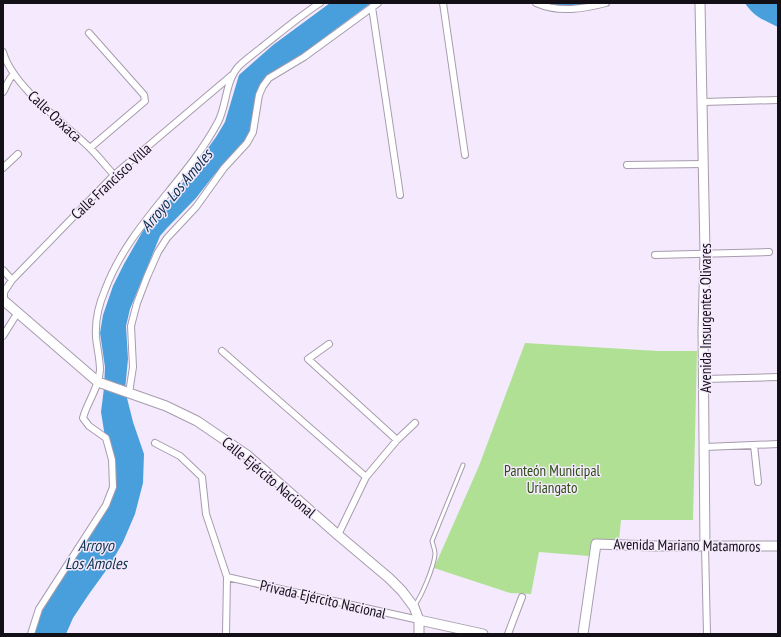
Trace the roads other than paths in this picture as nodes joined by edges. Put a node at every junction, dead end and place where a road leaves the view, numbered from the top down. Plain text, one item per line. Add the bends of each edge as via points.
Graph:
1 (320, 3) edge
2 (378, 3) edge
3 (443, 3) edge
4 (536, 3) edge
5 (606, 3) edge
6 (700, 3) edge
7 (372, 7) junction
8 (89, 33) dead end
9 (3, 52) edge
10 (234, 74) junction
11 (9, 76) edge
12 (3, 92) edge
13 (778, 100) edge
14 (703, 102) junction
15 (90, 148) junction
16 (18, 154) dead end
17 (465, 155) dead end
18 (704, 164) junction
19 (627, 165) dead end
20 (3, 168) edge
21 (114, 175) junction
22 (400, 195) dead end
23 (769, 252) dead end
24 (705, 253) junction
25 (655, 255) dead end
26 (3, 270) edge
27 (12, 280) junction
28 (4, 300) edge
29 (18, 312) junction
30 (3, 336) edge
31 (329, 344) dead end
32 (222, 351) dead end
33 (778, 377) edge
34 (704, 380) junction
35 (101, 384) junction
36 (127, 393) junction
37 (415, 423) dead end
38 (397, 440) junction
39 (155, 443) dead end
40 (778, 444) edge
41 (754, 445) junction
42 (705, 447) junction
43 (463, 465) dead end
44 (366, 476) junction
45 (758, 482) dead end
46 (338, 535) junction
47 (705, 546) junction
48 (778, 546) edge
49 (227, 577) junction
50 (522, 597) dead end
51 (414, 607) junction
52 (419, 620) junction
53 (31, 634) edge
54 (226, 634) edge
55 (419, 634) edge
56 (483, 634) edge
57 (508, 634) edge
58 (583, 634) edge
59 (707, 634) edge

1 - 10 street, Calle Francisco Villa via 259,50
2 - 7 street
3 - 17 street
4 - 5 street via 554,9 570,10
6 - 14 street, Avenida Insurgentes Olivares
7 - 22 street
7 - 36 street via 304,57 269,78 263,86 248,144 224,168 196,207 167,238 147,276 131,326 133,368
8 - 15 street via 144,95 145,101
9 - 11 street, Calle Oaxaca
10 - 21 street, Calle Francisco Villa
10 - 35 street via 219,120 204,146 134,235 120,255 107,284 97,320 96,337
11 - 12 street
11 - 15 street, Calle Oaxaca
13 - 14 street
14 - 18 street, Avenida Insurgentes Olivares
15 - 21 street, Calle Oaxaca
16 - 20 street
18 - 19 street
18 - 24 street, Avenida Insurgentes Olivares
21 - 27 street, Calle Francisco Villa
23 - 24 street
24 - 25 street
24 - 34 street, Avenida Insurgentes Olivares
26 - 27 street
27 - 28 street, Calle Francisco Villa via 4,292
28 - 29 street, Calle Ejército Nacional
29 - 30 street
29 - 35 street, Calle Ejército Nacional
31 - 38 street via 308,359
32 - 44 street
33 - 34 street
34 - 42 street, Avenida Insurgentes Olivares
35 - 36 street, Calle Ejército Nacional
35 - 53 street via 83,418 89,426 106,438 112,460 113,487 106,505 39,609
36 - 46 street, Calle Ejército Nacional via 166,406 198,421 247,455
37 - 38 street
38 - 44 street
39 - 49 street via 180,456 202,477 206,514
40 - 41 street
41 - 42 street
41 - 45 street
42 - 47 street, Avenida Insurgentes Olivares
43 - 51 lane via 432,541 435,553 432,566
44 - 46 street
46 - 51 street, Calle Ejército Nacional via 389,578
47 - 48 street, Avenida Mariano Matamoros
47 - 58 street, Avenida Mariano Matamoros via 596,544
47 - 59 street, Avenida Insurgentes Olivares
49 - 52 street, Privada Ejército Nacional
49 - 54 street
50 - 57 street
51 - 52 street, Calle Ejército Nacional
52 - 55 street
52 - 56 street

